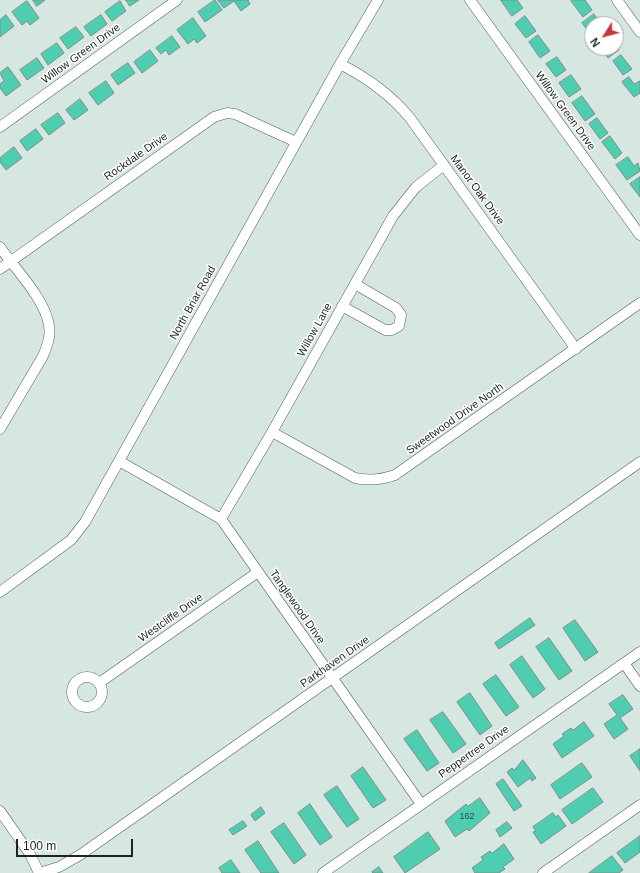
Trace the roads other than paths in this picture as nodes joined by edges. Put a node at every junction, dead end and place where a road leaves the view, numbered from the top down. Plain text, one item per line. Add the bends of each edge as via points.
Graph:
1 (177, 0) edge
2 (378, 0) edge
3 (470, 0) edge
4 (616, 0) edge
5 (640, 32) edge
6 (340, 64) junction
7 (0, 127) edge
8 (296, 142) junction
9 (444, 165) junction
10 (640, 236) edge
11 (0, 247) edge
12 (10, 262) junction
13 (0, 269) edge
14 (354, 284) junction
15 (640, 303) edge
16 (342, 306) junction
17 (576, 349) junction
18 (0, 430) edge
19 (272, 432) junction
20 (119, 461) junction
21 (640, 462) edge
22 (221, 519) junction
23 (258, 572) junction
24 (0, 592) edge
25 (640, 652) edge
26 (624, 663) junction
27 (333, 678) junction
28 (99, 683) dead end
29 (640, 686) edge
30 (421, 804) junction
31 (640, 805) edge
32 (1, 815) edge
33 (39, 873) edge
34 (323, 873) edge
35 (543, 873) edge

1 - 7 street, Willow Green Drive
2 - 6 street, North Briar Road
3 - 10 street, Willow Green Drive
4 - 5 street
6 - 8 street, North Briar Road
6 - 9 street, Manor Oak Drive via 363,76 388,94 410,118
8 - 12 street, Rockdale Drive via 235,114 227,113 214,117
8 - 20 street, North Briar Road
9 - 14 street, Willow Lane via 427,177 405,199
9 - 17 street, Manor Oak Drive
11 - 12 street
12 - 13 street, Rockdale Drive
12 - 18 street via 44,307 50,327 43,356
14 - 16 street, Willow Lane
14 - 16 street via 396,308 401,315 399,326 392,330 384,330
15 - 17 street, Sweetwood Drive North
16 - 19 street, Willow Lane
17 - 19 street, Sweetwood Drive North via 395,475 386,478 355,478
19 - 22 street, Willow Lane
20 - 22 street, Tanglewood Drive
20 - 24 street, North Briar Road via 85,522 71,540
21 - 27 street, Parkhaven Drive
22 - 23 street, Tanglewood Drive
23 - 27 street, Tanglewood Drive
23 - 28 street, Westcliffe Drive
25 - 26 street, Peppertree Drive
26 - 29 street
26 - 30 street, Peppertree Drive
27 - 30 street, Tanglewood Drive
27 - 33 street, Parkhaven Drive via 80,855 59,867
30 - 34 street, Peppertree Drive
31 - 35 street
32 - 33 street via 30,854

